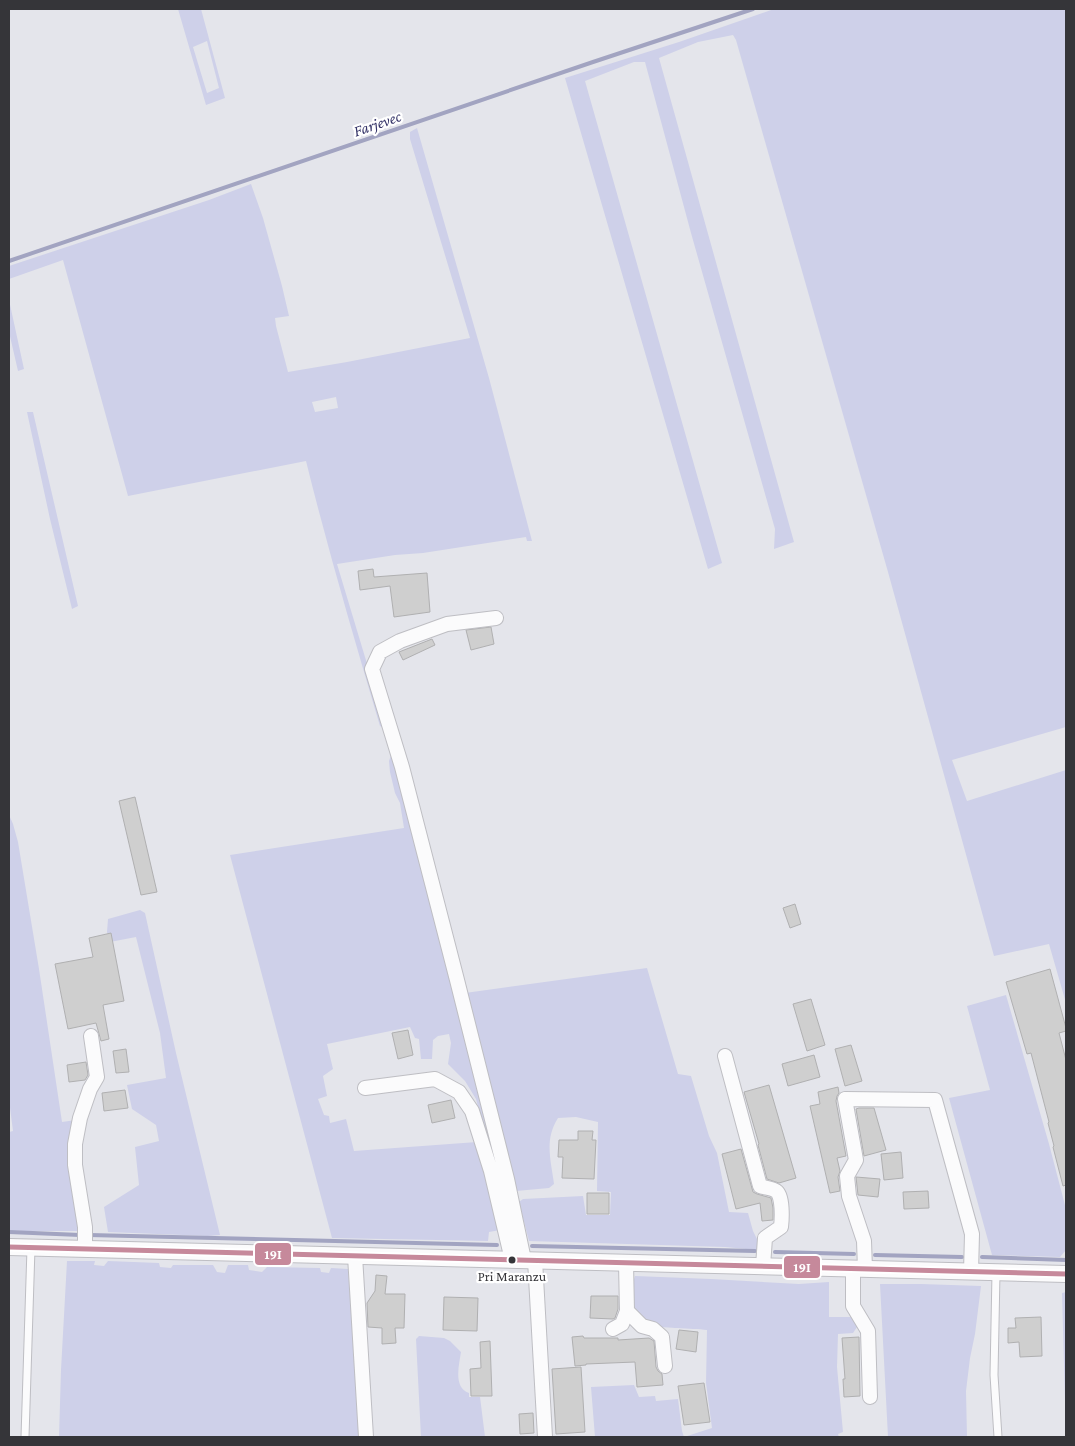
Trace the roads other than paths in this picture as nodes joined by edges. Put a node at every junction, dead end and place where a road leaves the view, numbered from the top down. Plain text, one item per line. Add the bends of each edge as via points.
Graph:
1 (496, 618) dead end
2 (91, 1036) dead end
3 (725, 1056) dead end
4 (365, 1088) dead end
5 (9, 1247) edge
6 (31, 1248) junction
7 (85, 1249) junction
8 (356, 1256) junction
9 (524, 1260) junction
10 (626, 1263) junction
11 (763, 1266) junction
12 (859, 1269) junction
13 (971, 1272) junction
14 (996, 1272) junction
15 (1066, 1274) edge
16 (627, 1310) junction
17 (613, 1328) dead end
18 (665, 1366) dead end
19 (870, 1397) dead end
20 (25, 1437) edge
21 (366, 1437) edge
22 (544, 1437) edge
23 (998, 1437) edge

1 - 9 street via 448,624 400,641 380,652 372,669 402,767 457,980 508,1179
2 - 7 street via 97,1077 80,1118 75,1144
3 - 11 street via 760,1186 776,1190 780,1195 781,1227 765,1238
4 - 9 street via 435,1079 459,1092 472,1110
5 - 6 street
6 - 7 street
6 - 20 lane
7 - 8 street
8 - 9 street
8 - 21 street
9 - 10 street
9 - 22 street
10 - 11 street
10 - 16 street
11 - 12 street
12 - 13 street
12 - 13 street via 864,1241 849,1196 847,1176 856,1160 845,1099 935,1100 972,1234
12 - 19 street via 853,1306 868,1331
13 - 14 street
14 - 15 street
14 - 23 lane via 994,1375
16 - 17 street via 622,1324
16 - 18 street via 642,1326 653,1329 662,1337

